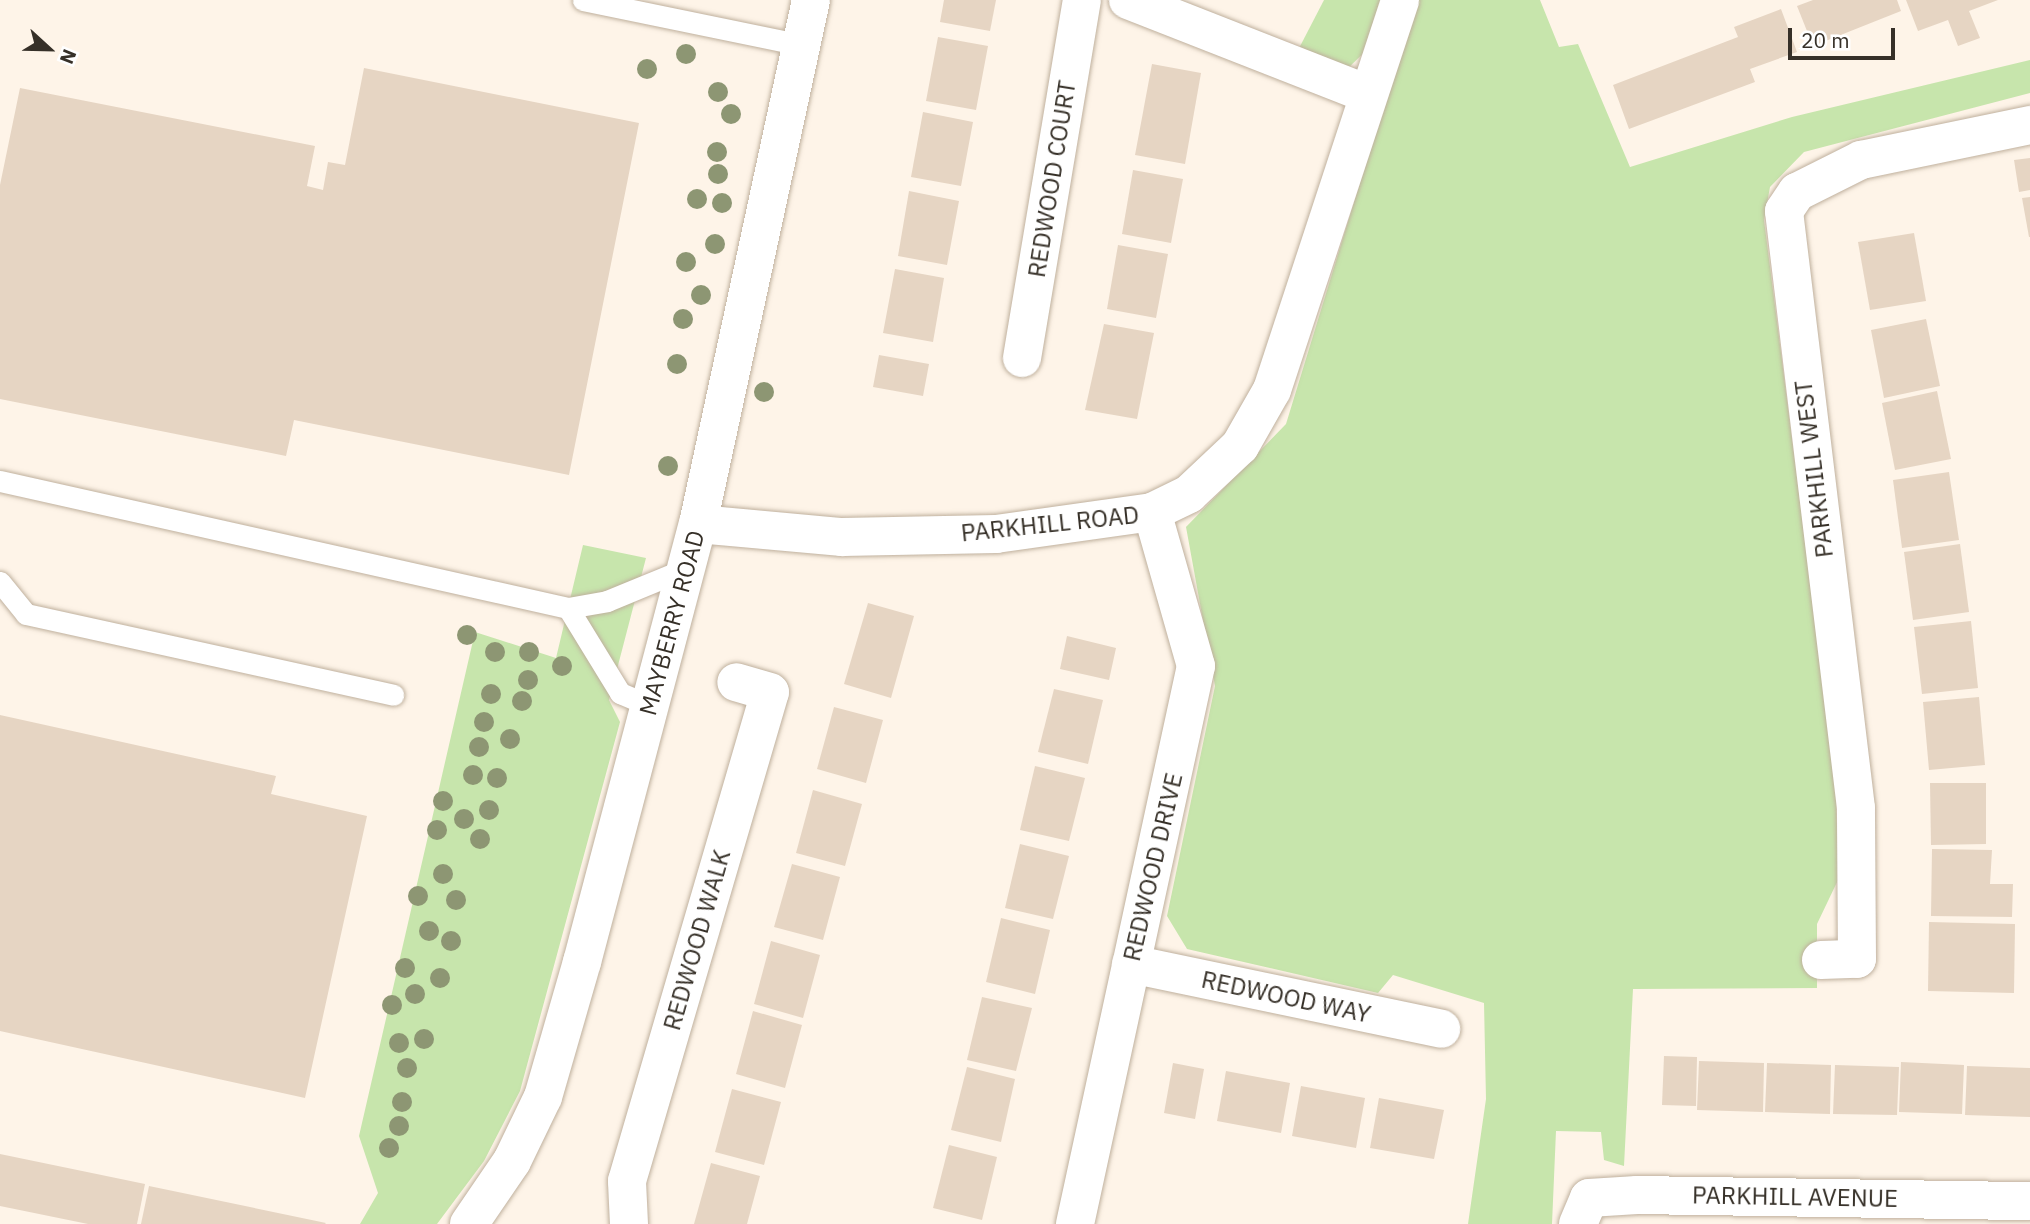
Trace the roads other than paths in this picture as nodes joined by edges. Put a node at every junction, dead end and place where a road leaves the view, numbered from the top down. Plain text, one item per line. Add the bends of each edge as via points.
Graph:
1 (583, 0) edge
2 (811, 0) edge
3 (1082, 0) edge
4 (1128, 0) edge
5 (1400, 0) edge
6 (803, 45) junction
7 (1368, 94) junction
8 (2030, 125) edge
9 (1022, 358) dead end
10 (0, 481) edge
11 (1152, 512) junction
12 (698, 524) junction
13 (687, 568) junction
14 (0, 582) edge
15 (568, 608) junction
16 (736, 682) dead end
17 (393, 695) dead end
18 (651, 706) junction
19 (1821, 961) dead end
20 (1131, 964) junction
21 (1441, 1029) dead end
22 (1582, 1200) edge
23 (2030, 1201) edge
24 (469, 1224) edge
25 (629, 1224) edge
26 (1075, 1224) edge

1 - 6 lane
2 - 6 street, MAYBERRY ROAD
3 - 9 street, REDWOOD COURT
4 - 7 street
5 - 7 street, PARKHILL ROAD
6 - 12 street, MAYBERRY ROAD
7 - 11 street, PARKHILL ROAD via 1272,390 1240,446 1189,494
8 - 19 street, PARKHILL WEST via 1861,160 1797,192 1784,211 1856,807 1857,959
10 - 15 lane
11 - 12 street, PARKHILL ROAD via 996,534 842,537
11 - 20 street, REDWOOD DRIVE via 1196,666
12 - 13 street, MAYBERRY ROAD
13 - 15 lane via 607,601
13 - 18 street, MAYBERRY ROAD
14 - 17 lane via 26,614
15 - 18 lane via 620,693
16 - 25 street, REDWOOD WALK via 770,691 627,1181
18 - 24 street, MAYBERRY ROAD via 543,1097 512,1161
20 - 21 street, REDWOOD WAY
20 - 26 street, REDWOOD DRIVE
22 - 23 street, PARKHILL AVENUE

